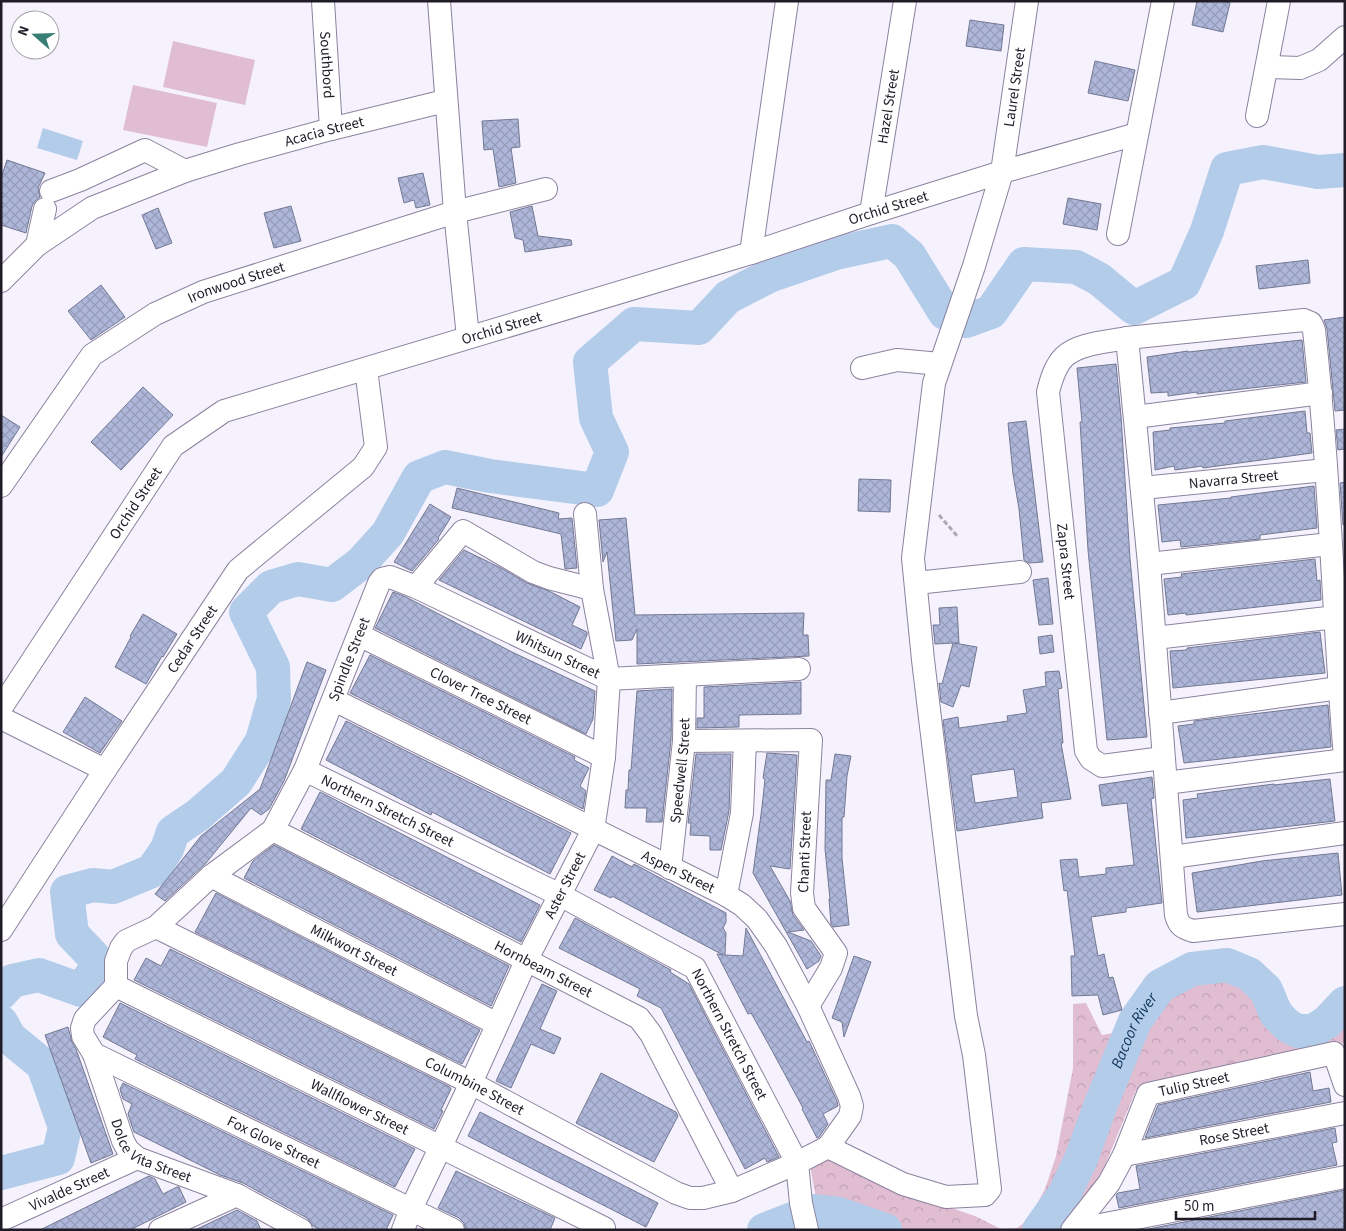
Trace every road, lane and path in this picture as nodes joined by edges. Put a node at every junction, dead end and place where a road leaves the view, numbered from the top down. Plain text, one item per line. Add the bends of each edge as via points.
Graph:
1 (323, 1) edge
2 (439, 1) edge
3 (788, 1) edge
4 (905, 1) edge
5 (1027, 1) edge
6 (1163, 1) edge
7 (1279, 1) edge
8 (1345, 37) edge
9 (1267, 67) junction
10 (445, 101) junction
11 (1257, 116) dead end
12 (332, 129) junction
13 (1137, 134) junction
14 (185, 172) junction
15 (1002, 172) junction
16 (546, 189) dead end
17 (455, 212) junction
18 (871, 213) junction
19 (1118, 234) dead end
20 (37, 245) junction
21 (751, 253) junction
22 (1, 281) edge
23 (468, 337) junction
24 (1127, 338) junction
25 (940, 364) junction
26 (862, 368) dead end
27 (366, 369) junction
28 (1321, 393) junction
29 (1135, 417) junction
30 (1326, 470) junction
31 (1, 486) edge
32 (1142, 488) junction
33 (585, 514) dead end
34 (1330, 544) junction
35 (1149, 564) junction
36 (1020, 572) dead end
37 (916, 583) junction
38 (416, 587) junction
39 (592, 589) junction
40 (1336, 617) junction
41 (359, 635) junction
42 (1154, 638) junction
43 (800, 669) dead end
44 (685, 675) junction
45 (609, 678) junction
46 (1339, 688) junction
47 (334, 700) junction
48 (1, 708) edge
49 (1160, 713) junction
50 (1, 718) edge
51 (684, 741) junction
52 (746, 741) junction
53 (604, 757) junction
54 (1163, 758) junction
55 (1345, 759) edge
56 (105, 770) junction
57 (305, 770) junction
58 (1166, 783) junction
59 (272, 830) junction
60 (593, 830) junction
61 (1345, 833) edge
62 (1172, 856) junction
63 (670, 868) junction
64 (211, 876) junction
65 (560, 895) junction
66 (726, 895) junction
67 (1345, 914) edge
68 (156, 927) junction
69 (1, 930) edge
70 (526, 961) junction
71 (116, 986) junction
72 (808, 1006) junction
73 (498, 1024) junction
74 (94, 1054) junction
75 (472, 1082) junction
76 (1345, 1085) edge
77 (1345, 1113) edge
78 (828, 1147) junction
79 (440, 1148) junction
80 (1124, 1155) junction
81 (137, 1158) junction
82 (797, 1163) junction
83 (1345, 1177) edge
84 (732, 1191) junction
85 (237, 1194) junction
86 (1, 1220) edge
87 (407, 1220) edge
88 (604, 1228) dead end
89 (807, 1228) edge
90 (160, 1230) edge
91 (301, 1230) edge
92 (453, 1230) edge
93 (1074, 1230) edge

1 - 12 street, Southbord
2 - 10 street
3 - 21 street
4 - 18 street, Hazel Street
5 - 15 street, Laurel Street
6 - 13 street
7 - 9 street
8 - 9 street via 1320,60 1300,68
9 - 11 street
10 - 12 street, Acacia Street
10 - 17 street
12 - 14 street, Acacia Street
13 - 15 street, Orchid Street
13 - 19 street
14 - 20 street, Acacia Street via 92,208
14 - 20 street via 145,150 80,180 48,200
15 - 18 street, Orchid Street
15 - 25 street, Laurel Street
16 - 17 street, Ironwood Street
17 - 23 street
17 - 31 street, Ironwood Street via 203,292 156,314 92,354
18 - 21 street, Orchid Street
20 - 22 street, Acacia Street
21 - 23 street, Orchid Street
23 - 27 street, Orchid Street
24 - 28 street via 1304,320 1311,323 1314,330
24 - 29 street
24 - 54 street, Zapra Street via 1078,348 1064,357 1048,392 1086,751 1090,759 1102,766
25 - 26 street via 897,360
25 - 37 street, Laurel Street via 934,383 913,558
27 - 48 street, Orchid Street via 224,411 173,446
27 - 56 street, Cedar Street via 376,447 363,467 238,570
28 - 29 street
28 - 30 street
29 - 32 street
30 - 32 street, Navarra Street
30 - 34 street
32 - 35 street
33 - 39 street, Aster Street
34 - 35 street
34 - 40 street
35 - 42 street
36 - 37 street
37 - 78 street, Laurel Street via 966,1016 974,1055 990,1189 985,1196 946,1197 903,1184
38 - 39 street via 463,531 533,572
38 - 41 street, Spindle Street via 390,577 382,579
38 - 45 street, Whitsun Street
39 - 45 street, Aster Street
40 - 42 street
40 - 46 street
41 - 47 street, Spindle Street
41 - 53 street, Clover Tree Street
42 - 49 street
43 - 44 street, Whitsun Street
44 - 45 street, Whitsun Street
44 - 51 street, Speedwell Street
45 - 53 street, Aster Street
46 - 49 street
46 - 55 street
47 - 57 street, Spindle Street
47 - 60 street, Aspen Street
49 - 54 street
50 - 56 street
51 - 52 street
51 - 63 street, Speedwell Street
52 - 66 street via 742,812
52 - 72 street, Chanti Street via 811,740 802,893 804,908 836,953 831,968
53 - 60 street, Aster Street
54 - 58 street
55 - 58 street
56 - 69 street, Cedar Street
57 - 59 street, Spindle Street
57 - 65 street, Northern Stretch Street
58 - 62 street
59 - 64 street, Spindle Street
59 - 70 street, Hornbeam Street
60 - 63 street, Aspen Street
60 - 65 street, Aster Street
61 - 62 street
62 - 67 street via 1176,915 1178,924 1184,928 1193,931
63 - 66 street, Aspen Street
64 - 68 street, Spindle Street
64 - 73 street, Milkwort Street
65 - 70 street, Aster Street
65 - 82 street, Northern Stretch Street via 695,968
66 - 72 street, Aspen Street via 757,919 776,946
68 - 71 street, Spindle Street via 126,941 121,948 116,961
68 - 75 street, Columbine Street
70 - 73 street, Aster Street
70 - 84 street, Hornbeam Street via 639,1018 651,1034
71 - 74 street, Dolce Vita Street via 85,1020 82,1028
71 - 79 street, Wallflower Street
72 - 78 street, Aspen Street via 852,1106 850,1116
73 - 75 street, Aster Street
74 - 81 street, Dolce Vita Street via 123,1141
74 - 87 street, Fox Glove Street
75 - 79 street, Aster Street
75 - 84 street, Columbine Street via 676,1193 703,1198
76 - 80 street, Tulip Street via 1334,1053 1148,1094
77 - 80 street, Rose Street
78 - 82 street, Aspen Street
79 - 87 street, Aster Street
79 - 88 street, Wallflower Street
80 - 93 street, Tulip Street via 1109,1183
81 - 85 street, Dolce Vita Street
81 - 86 street, Vivalde Street
82 - 84 street, Columbine Street
82 - 89 street, Northern Stretch Street
83 - 93 street
85 - 90 street
85 - 91 street, Dolce Vita Street
87 - 92 street, Fox Glove Street

